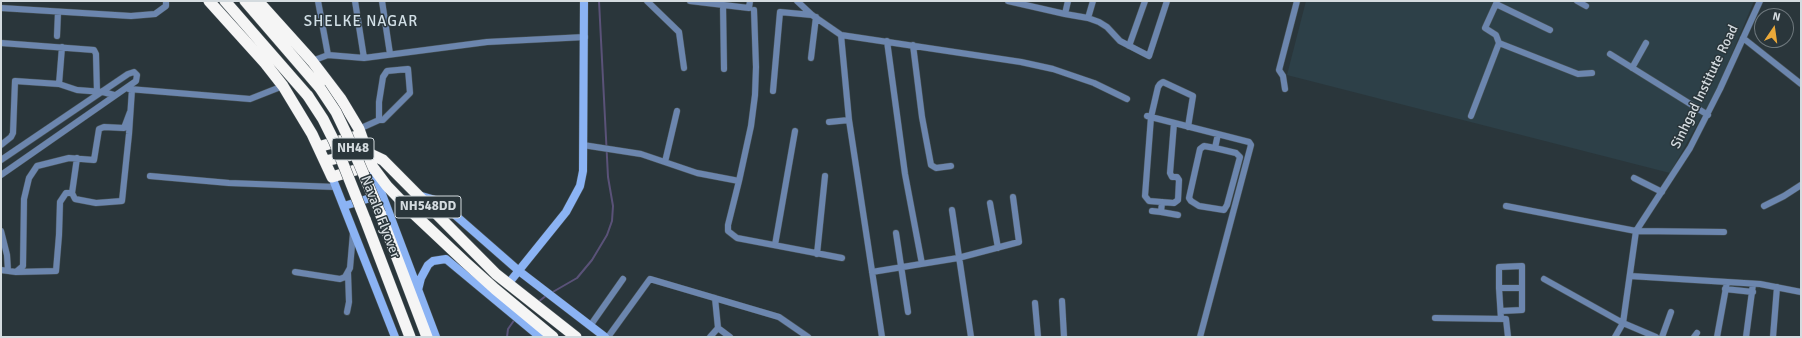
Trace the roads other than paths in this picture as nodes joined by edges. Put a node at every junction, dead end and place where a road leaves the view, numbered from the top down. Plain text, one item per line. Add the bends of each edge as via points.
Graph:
1 (166, 1) edge
2 (209, 1) edge
3 (225, 1) edge
4 (245, 1) edge
5 (258, 1) edge
6 (318, 1) edge
7 (355, 1) edge
8 (382, 1) edge
9 (584, 1) edge
10 (647, 1) edge
11 (690, 1) edge
12 (750, 1) edge
13 (797, 1) edge
14 (1008, 1) edge
15 (1068, 1) edge
16 (1093, 1) edge
17 (1145, 1) edge
18 (1167, 1) edge
19 (1297, 1) edge
20 (1577, 1) edge
21 (1760, 1) edge
22 (1496, 2) edge
23 (1033, 4) edge
24 (268, 5) edge
25 (723, 5) junction
26 (1586, 6) dead end
27 (1, 8) edge
28 (754, 10) dead end
29 (58, 12) junction
30 (1065, 14) junction
31 (814, 16) junction
32 (1088, 18) junction
33 (1550, 30) dead end
34 (841, 35) junction
35 (56, 36) dead end
36 (585, 37) junction
37 (1743, 38) junction
38 (886, 41) junction
39 (1, 43) edge
40 (1499, 43) junction
41 (1646, 43) dead end
42 (913, 45) junction
43 (1129, 46) junction
44 (62, 47) junction
45 (390, 54) junction
46 (1610, 54) dead end
47 (328, 55) junction
48 (364, 58) junction
49 (811, 58) dead end
50 (312, 61) junction
51 (684, 68) dead end
52 (1632, 68) junction
53 (724, 69) dead end
54 (1592, 73) dead end
55 (59, 84) junction
56 (1801, 84) edge
57 (283, 86) junction
58 (129, 89) junction
59 (1285, 89) dead end
60 (773, 91) dead end
61 (100, 92) junction
62 (114, 95) junction
63 (1127, 99) dead end
64 (677, 111) dead end
65 (130, 112) junction
66 (1708, 114) junction
67 (1149, 116) junction
68 (1471, 116) dead end
69 (379, 120) junction
70 (849, 120) junction
71 (829, 122) dead end
72 (1174, 123) junction
73 (1188, 127) junction
74 (795, 131) dead end
75 (360, 132) junction
76 (1218, 134) junction
77 (1, 145) edge
78 (583, 145) junction
79 (318, 147) junction
80 (1215, 148) junction
81 (366, 152) junction
82 (77, 158) junction
83 (2, 159) edge
84 (325, 161) junction
85 (664, 162) junction
86 (372, 166) junction
87 (951, 166) dead end
88 (1, 175) edge
89 (150, 176) dead end
90 (825, 176) dead end
91 (1634, 178) dead end
92 (739, 181) junction
93 (334, 182) junction
94 (1801, 185) edge
95 (1662, 192) junction
96 (72, 193) junction
97 (382, 194) junction
98 (416, 194) junction
99 (1013, 197) dead end
100 (1162, 202) junction
101 (990, 203) dead end
102 (344, 206) junction
103 (1506, 206) dead end
104 (1764, 206) dead end
105 (952, 210) dead end
106 (1152, 210) dead end
107 (1161, 212) junction
108 (1178, 215) dead end
109 (1, 231) edge
110 (1636, 231) junction
111 (353, 232) junction
112 (1724, 232) dead end
113 (896, 233) dead end
114 (775, 245) junction
115 (998, 248) junction
116 (817, 254) junction
117 (842, 258) dead end
118 (958, 258) junction
119 (922, 264) junction
120 (902, 267) junction
121 (4, 270) edge
122 (519, 271) junction
123 (16, 272) junction
124 (295, 272) dead end
125 (872, 272) junction
126 (348, 274) junction
127 (1630, 276) junction
128 (623, 279) dead end
129 (1544, 279) dead end
130 (1741, 283) junction
131 (508, 284) junction
132 (1754, 284) junction
133 (1726, 285) junction
134 (1777, 287) junction
135 (1500, 288) junction
136 (1522, 288) junction
137 (1740, 290) junction
138 (418, 291) junction
139 (492, 292) junction
140 (1753, 292) junction
141 (1801, 292) edge
142 (715, 298) junction
143 (1062, 301) dead end
144 (1035, 303) dead end
145 (1501, 311) junction
146 (347, 312) dead end
147 (908, 312) dead end
148 (1671, 312) dead end
149 (1435, 318) dead end
150 (1501, 319) junction
151 (1623, 323) junction
152 (590, 326) junction
153 (535, 327) junction
154 (718, 328) junction
155 (395, 337) edge
156 (410, 337) edge
157 (427, 337) edge
158 (436, 337) edge
159 (540, 337) edge
160 (553, 337) edge
161 (576, 337) edge
162 (607, 337) edge
163 (710, 337) edge
164 (730, 337) edge
165 (808, 337) edge
166 (882, 337) edge
167 (972, 337) edge
168 (1038, 337) edge
169 (1064, 337) edge
170 (1200, 337) edge
171 (1508, 337) edge
172 (1615, 337) edge
173 (1656, 337) edge
174 (1662, 337) edge
175 (1717, 337) edge
176 (1746, 337) edge
177 (1773, 337) edge

1 - 29 street via 166,6 155,14 131,16
2 - 57 highway
3 - 156 highway, Navale Flyover / NH48, bridge via 308,96 323,119 334,141
4 - 157 highway, Navale Flyover / NH48, bridge via 320,88 336,112 380,213
5 - 24 highway, NH548DD
6 - 47 street
7 - 48 street
8 - 45 street
9 - 36 street
10 - 51 street via 679,32
11 - 25 street
12 - 25 street via 749,8
13 - 31 street
14 - 23 street
15 - 30 street
16 - 32 street
17 - 43 street
18 - 43 street via 1149,56
19 - 59 street via 1279,70 1283,76
20 - 26 street
21 - 37 street, Sinhgad Institute Road
22 - 33 street
22 - 40 street via 1486,28 1496,35
23 - 30 street
24 - 50 highway, NH548DD
25 - 53 street
27 - 29 street
28 - 92 street via 756,95
29 - 35 street
30 - 32 street
31 - 34 street
31 - 49 street
31 - 60 street via 780,12
32 - 43 street via 1103,24
34 - 38 street
34 - 70 street
36 - 45 street via 487,42
36 - 78 street
37 - 56 street
37 - 66 street, Sinhgad Institute Road
38 - 42 street
38 - 119 street via 905,174
39 - 44 street
40 - 54 street via 1578,74
40 - 68 street
41 - 52 street
42 - 63 street via 1053,69 1094,83
42 - 87 street via 931,165 936,168
44 - 55 street
44 - 61 street via 94,50
45 - 48 street
46 - 52 street
47 - 48 street
47 - 50 street
50 - 75 highway, NH548DD via 341,99
52 - 66 street
55 - 61 street via 77,90
55 - 77 street via 15,81 13,133
57 - 58 street via 250,99
57 - 79 highway
58 - 61 street via 138,77 136,73 128,74
58 - 62 street
58 - 65 street
61 - 62 street
61 - 83 street
62 - 88 street
64 - 85 street
65 - 82 street via 124,128 99,129 94,160
65 - 96 street via 122,201 96,203 75,199
66 - 95 street, Sinhgad Institute Road via 1685,157
67 - 72 street
67 - 73 street via 1158,87 1163,82 1193,96
67 - 100 street via 1145,196 1149,201
69 - 69 street via 379,102 386,71 408,69 410,93 383,120
69 - 75 street
70 - 71 street
70 - 125 street
72 - 73 street
72 - 100 street via 1170,173 1179,180 1178,200 1174,203
73 - 76 street
74 - 114 street
75 - 79 highway
75 - 81 highway, NH548DD
76 - 80 street
76 - 170 street via 1249,142 1251,146
78 - 85 street via 641,154
78 - 122 street via 583,171 574,200
79 - 84 highway
80 - 80 street via 1204,146 1200,149 1190,198 1199,206 1224,210 1240,157 1236,153
81 - 84 highway
81 - 86 highway, NH548DD
81 - 98 highway, NH548DD via 383,160
82 - 96 street
82 - 123 street via 37,166 29,178 24,199 23,266
84 - 93 highway
85 - 92 street via 697,173
86 - 93 highway
86 - 97 street
86 - 139 highway, NH548DD via 387,186
89 - 93 street via 229,182
90 - 116 street
91 - 95 street
92 - 114 street via 728,231 737,238
93 - 102 street
94 - 104 street
95 - 110 street, Sinhgad Institute Road
96 - 123 street via 66,192 60,202 56,271
97 - 102 street
97 - 138 street
98 - 122 street via 439,201
98 - 131 highway, NH548DD
99 - 115 street via 1019,242
100 - 107 street
101 - 115 street
102 - 111 street
103 - 110 street
105 - 118 street
106 - 107 street
107 - 108 street
109 - 121 street via 7,255
110 - 112 street
110 - 127 street, Sinhgad Institute Road
111 - 126 street
111 - 155 street
113 - 120 street
114 - 116 street
115 - 118 street
116 - 117 street
118 - 119 street
118 - 167 street
119 - 120 street
120 - 125 street
120 - 147 street
121 - 123 street
122 - 131 street
122 - 152 street
124 - 126 street via 340,279
125 - 166 street
126 - 146 street
127 - 133 street
127 - 151 street, Sinhgad Institute Road
128 - 152 street
129 - 151 street
130 - 132 street
130 - 133 street
130 - 137 street
131 - 161 highway, NH548DD
132 - 134 street
132 - 140 street
133 - 137 street
133 - 175 street
134 - 141 street
134 - 177 street
135 - 136 street
135 - 136 street via 1499,267 1522,266
135 - 145 street
136 - 145 street via 1522,310
137 - 140 street
138 - 139 street via 420,278 428,265 446,259
138 - 158 street
139 - 153 highway, NH548DD
140 - 176 street
142 - 154 street
142 - 162 street via 650,279
142 - 165 street via 779,317
143 - 169 street
144 - 168 street
145 - 150 street
148 - 174 street
149 - 150 street
150 - 171 street via 1506,319
151 - 172 street, Sinhgad Institute Road
151 - 173 street
152 - 162 street
153 - 159 street
153 - 160 highway, NH548DD
154 - 163 street
154 - 164 street

